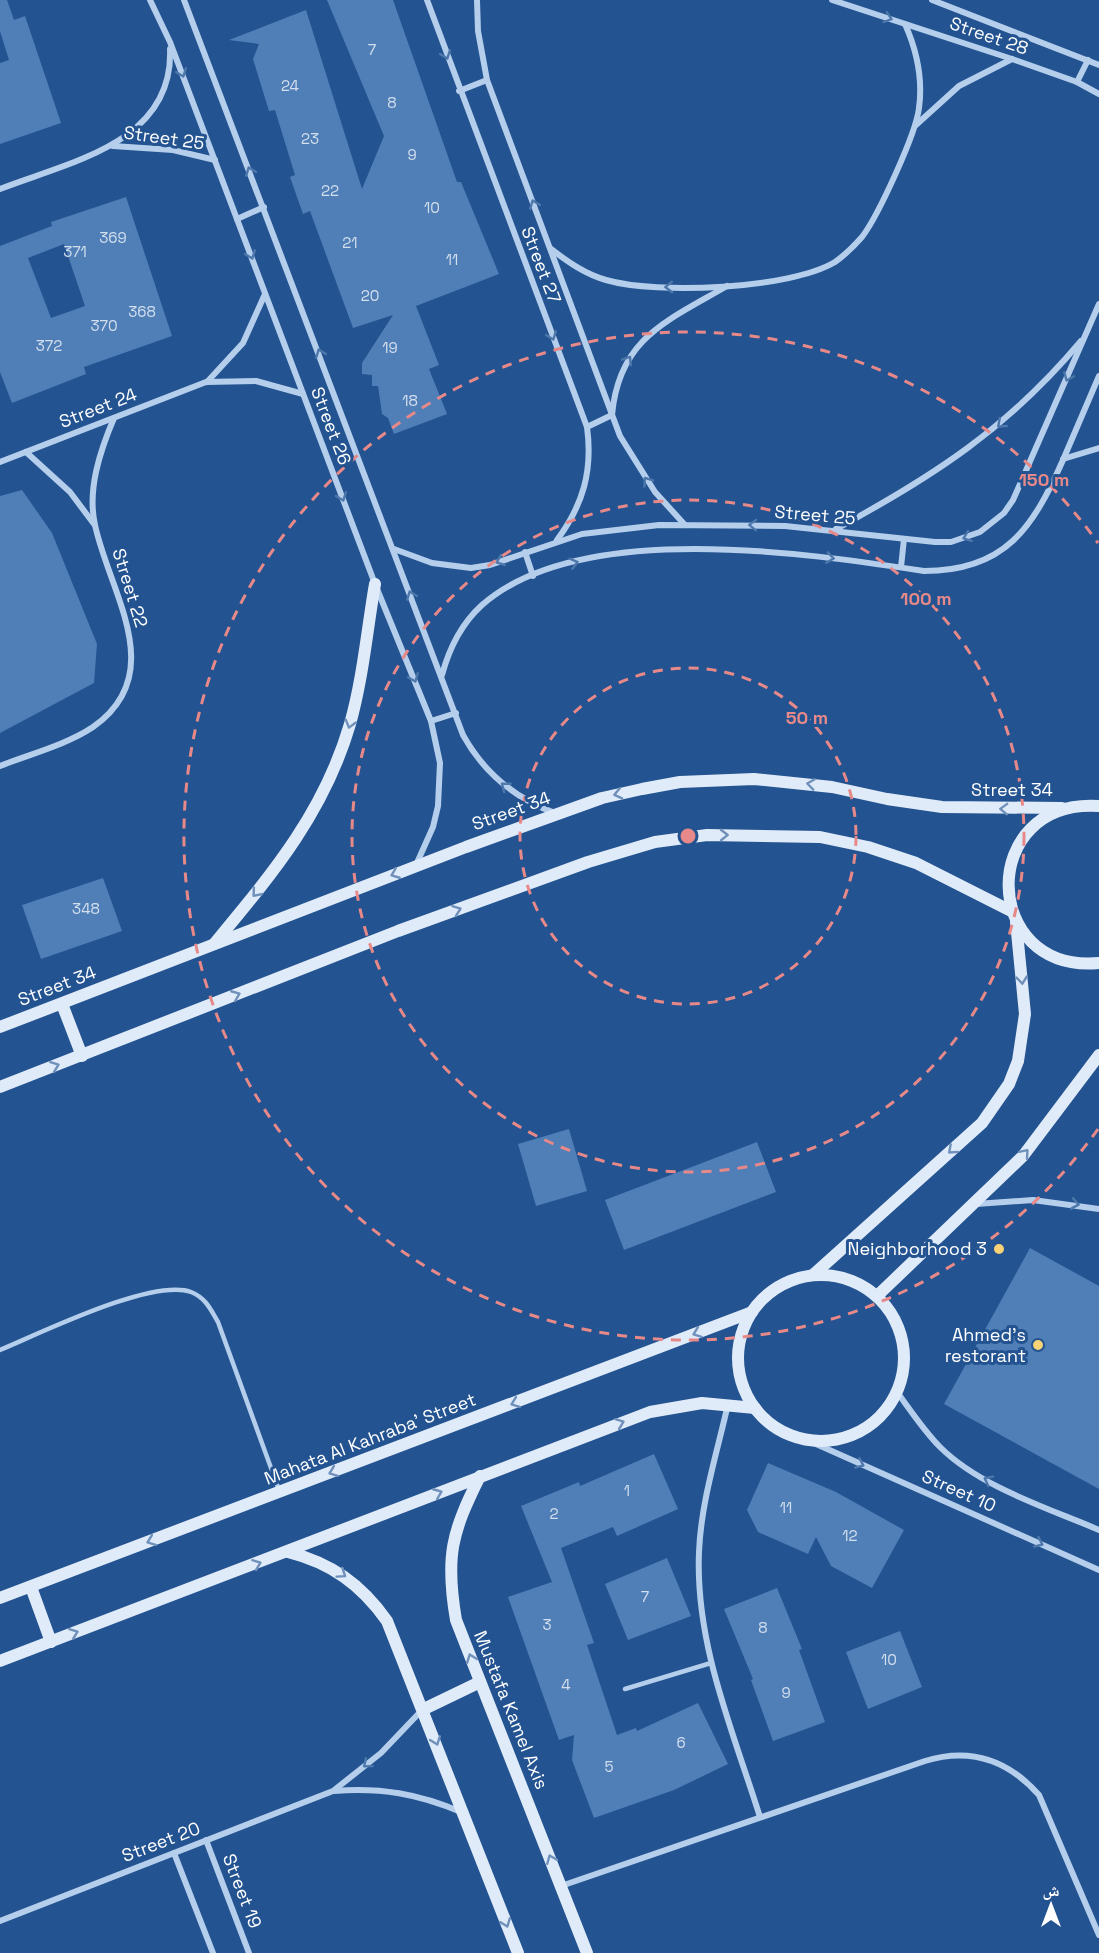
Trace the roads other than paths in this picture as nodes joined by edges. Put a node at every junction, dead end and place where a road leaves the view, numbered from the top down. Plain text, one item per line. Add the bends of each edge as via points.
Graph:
1 (150, 0) edge
2 (184, 0) edge
3 (427, 0) edge
4 (477, 0) edge
5 (832, 0) edge
6 (932, 0) edge
7 (905, 24) junction
8 (170, 42) junction
9 (1012, 59) junction
10 (1088, 60) junction
11 (1099, 65) edge
12 (487, 80) junction
13 (1077, 82) junction
14 (459, 91) junction
15 (1099, 94) edge
16 (916, 126) junction
17 (110, 146) junction
18 (215, 160) junction
19 (0, 189) edge
20 (264, 207) junction
21 (237, 219) junction
22 (550, 249) junction
23 (728, 286) junction
24 (265, 294) junction
25 (1099, 304) edge
26 (1085, 336) junction
27 (1099, 376) edge
28 (206, 382) junction
29 (303, 394) junction
30 (612, 415) junction
31 (114, 418) junction
32 (587, 427) junction
33 (1099, 448) edge
34 (26, 452) junction
35 (1063, 459) junction
36 (0, 462) edge
37 (94, 524) junction
38 (685, 525) junction
39 (835, 530) junction
40 (904, 539) junction
41 (556, 540) junction
42 (394, 549) junction
43 (525, 552) junction
44 (901, 567) junction
45 (533, 576) junction
46 (375, 584) junction
47 (442, 676) junction
48 (456, 713) junction
49 (431, 721) junction
50 (0, 766) edge
51 (1099, 794) edge
52 (1082, 805) junction
53 (1099, 806) edge
54 (1062, 808) junction
55 (556, 814) junction
56 (415, 866) junction
57 (1014, 916) junction
58 (212, 946) junction
59 (1099, 963) edge
60 (62, 1004) junction
61 (0, 1027) edge
62 (82, 1056) junction
63 (1098, 1061) edge
64 (0, 1087) edge
65 (975, 1204) junction
66 (1099, 1209) edge
67 (813, 1275) junction
68 (877, 1296) junction
69 (752, 1312) junction
70 (0, 1350) edge
71 (897, 1392) junction
72 (728, 1404) junction
73 (755, 1408) junction
74 (807, 1440) junction
75 (480, 1476) junction
76 (280, 1493) junction
77 (1099, 1530) edge
78 (288, 1552) junction
79 (1099, 1570) edge
80 (31, 1587) junction
81 (0, 1598) edge
82 (51, 1642) junction
83 (0, 1662) edge
84 (711, 1663) junction
85 (480, 1682) junction
86 (625, 1689) dead end
87 (423, 1709) junction
88 (333, 1791) junction
89 (464, 1813) junction
90 (760, 1817) junction
91 (206, 1840) junction
92 (174, 1853) junction
93 (561, 1886) junction
94 (0, 1921) edge
95 (1097, 1922) edge
96 (1099, 1935) edge
97 (213, 1953) edge
98 (249, 1953) edge
99 (518, 1953) edge
100 (587, 1953) edge

1 - 8 street, Street 26
20 -> 2 street, Street 26
3 -> 14 street, Street 27
4 - 12 street, Street 27
5 -> 7 street, Street 28
6 - 10 street, Street 28
7 - 9 street, Street 28
7 - 16 street via 920,74
8 - 17 street, Street 25 via 168,76 156,107 136,130
8 -> 18 street, Street 26
9 - 13 street, Street 28
9 - 16 street via 959,86
10 - 11 street, Street 28
10 - 13 street
12 - 14 street
22 -> 12 street, Street 27
13 - 15 street, Street 28
14 -> 32 street, Street 27
16 - 23 street via 876,213 851,249 838,260 806,275
17 - 18 street, Street 25 via 152,147
17 - 19 street, Street 25
18 - 21 street, Street 26
20 - 21 street
42 -> 20 street, Street 26
21 -> 24 street, Street 26
23 -> 22 street via 627,285 586,273
22 - 30 street, Street 27
30 -> 23 street via 616,384 644,339
24 - 28 street, Street 24 via 243,343
24 - 29 street, Street 26
25 - 26 street, Street 25
26 -> 39 street via 1038,389 986,437 928,478
26 -> 40 street, Street 25 via 1020,486 1004,513 965,539
27 - 35 street
28 - 29 street, Street 24 via 256,381
28 - 31 street, Street 24
29 -> 46 street, Street 26
30 - 32 street
38 -> 30 street, Street 27 via 642,475
31 - 34 street, Street 24
31 - 37 street, Street 22 via 99,459
32 - 41 street, Street 27 via 590,447 585,487 579,506
33 - 35 street
34 - 36 street, Street 24
34 - 37 street, Street 22 via 70,492
35 - 44 street via 1037,513 1016,540 1002,550 971,566 948,571
37 - 50 street, Street 22 via 131,637 128,682 113,708 91,728
39 -> 38 street, Street 25
38 - 41 street, Street 25 via 624,527
39 - 40 street, Street 25
40 - 44 street
41 - 43 street, Street 25
43 -> 42 street, Street 25 via 471,568 432,563
47 -> 42 street, Street 26
43 - 45 street
45 -> 44 street via 598,558 669,549 757,549
45 - 47 street via 480,606 456,638
46 -> 49 street, Street 26
46 -> 58 street via 358,689 340,756 326,788 292,848
47 - 48 street, Street 26
48 - 49 street
55 -> 48 street, Street 26 via 520,797 489,772 474,754
49 - 56 street, Street 26 via 440,763 438,806
51 - 52 street
52 - 53 street
52 - 54 street
54 -> 55 street, Street 34 via 942,807 796,782 718,779 642,789
54 - 57 street via 1027,831 1016,849 1007,890
55 - 56 street, Street 34
56 -> 58 street, Street 34
57 - 59 street via 1032,943 1055,958
62 -> 57 street via 398,931 588,862 655,842 707,835 820,837 916,863
57 -> 67 street via 1025,1014 1022,1046 1009,1084 982,1123
58 - 60 street, Street 34
60 - 61 street, Street 34
60 - 62 street
64 -> 62 street
65 -> 63 street via 1023,1156
65 -> 66 street via 1033,1200
65 - 68 street
67 - 68 street via 858,1283
67 - 69 street via 789,1281 768,1294
68 - 71 street via 891,1312 905,1351 904,1372
69 - 73 street via 741,1335 738,1360 743,1386
69 -> 76 street, Mahata Al Kahraba' Street
70 - 76 lane via 138,1295 171,1288 192,1293 207,1303 218,1322
71 - 74 street via 882,1415 860,1431 834,1440
77 -> 71 street, Street 10 via 965,1467 940,1447
72 - 73 street
75 -> 72 street via 650,1412 676,1406
72 - 84 street via 702,1513 699,1551 699,1588
73 - 74 street via 769,1423
74 -> 79 street, Street 10
78 -> 75 street
85 -> 75 street, Mustafa Kamel Axis via 456,1620 450,1569 459,1518
76 -> 80 street, Mahata Al Kahraba' Street
82 -> 78 street
78 -> 87 street via 335,1569 373,1601 398,1643
80 - 81 street, Mahata Al Kahraba' Street
80 - 82 street
82 - 83 street
84 - 86 lane
84 - 90 street
85 - 87 street
93 -> 85 street, Mustafa Kamel Axis
87 -> 88 street, Street 20 via 381,1753
87 -> 89 street
88 - 89 street, Street 20 via 400,1792
88 - 91 street, Street 20
89 -> 99 street
90 - 93 street
90 - 95 street via 942,1756 992,1759 1026,1780 1039,1795
91 - 92 street, Street 20
91 - 98 street, Street 19
92 - 94 street, Street 20
92 - 97 street
93 - 100 street, Mustafa Kamel Axis
95 - 96 street

